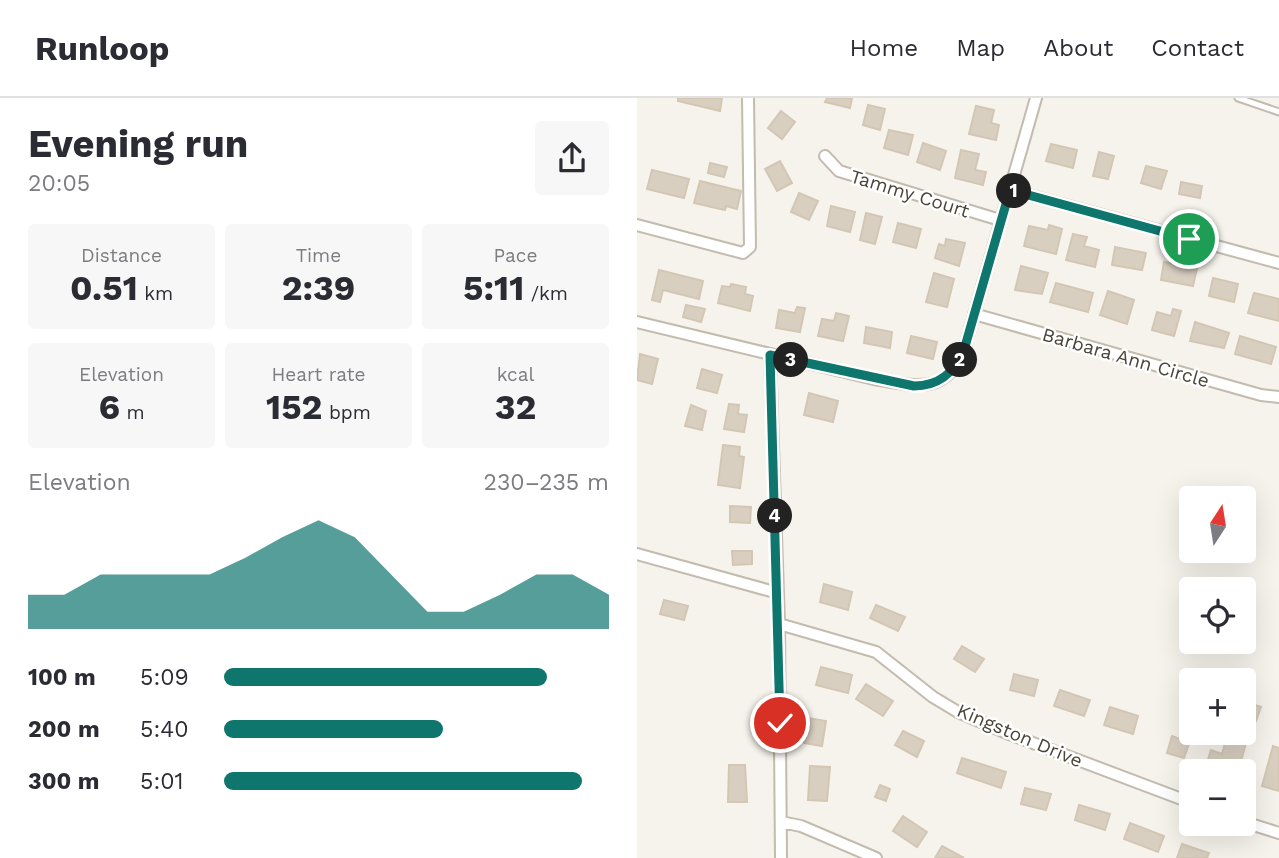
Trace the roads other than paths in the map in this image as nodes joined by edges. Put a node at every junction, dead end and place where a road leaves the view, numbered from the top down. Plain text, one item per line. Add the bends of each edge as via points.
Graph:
1 (748, 98) edge
2 (1036, 98) edge
3 (1238, 98) edge
4 (1265, 98) edge
5 (1262, 106) junction
6 (1279, 112) edge
7 (825, 156) dead end
8 (1010, 190) junction
9 (1000, 220) junction
10 (637, 225) edge
11 (1279, 264) edge
12 (974, 314) junction
13 (637, 322) edge
14 (770, 355) junction
15 (1279, 397) edge
16 (637, 554) edge
17 (778, 593) junction
18 (779, 624) junction
19 (1179, 798) edge
20 (781, 822) junction
21 (1256, 826) edge
22 (1279, 834) edge
23 (781, 858) edge
24 (876, 858) edge

1 - 10 street via 750,247 743,253
2 - 8 street
3 - 5 lane
4 - 5 lane
5 - 6 lane
7 - 9 street, Tammy Court via 839,171
8 - 9 street
8 - 11 street
9 - 12 street
12 - 14 street via 957,366 927,386
12 - 15 street, Barbara Ann Circle
13 - 14 street
14 - 17 street
16 - 17 street
17 - 18 street
18 - 19 street, Kingston Drive via 876,652 958,712
18 - 20 street
20 - 23 street
20 - 24 street
21 - 22 street

